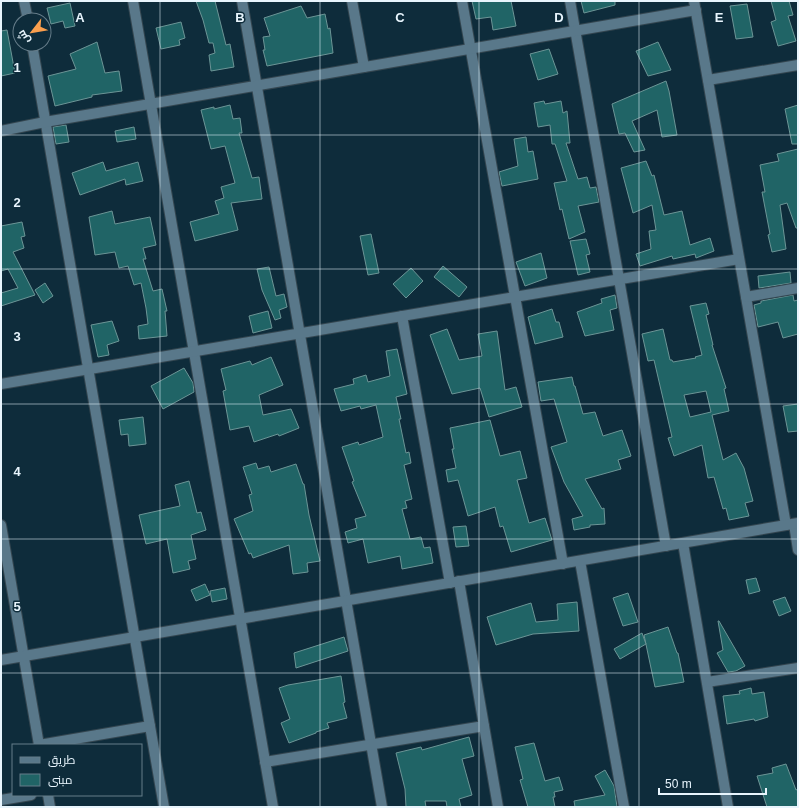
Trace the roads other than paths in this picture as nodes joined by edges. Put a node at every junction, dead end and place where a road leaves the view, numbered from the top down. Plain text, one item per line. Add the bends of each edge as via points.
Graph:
1 (24, 1) edge
2 (133, 1) edge
3 (242, 1) edge
4 (352, 1) edge
5 (462, 1) edge
6 (570, 1) edge
7 (695, 6) edge
8 (26, 12) edge
9 (575, 31) junction
10 (471, 49) junction
11 (33, 52) edge
12 (798, 65) edge
13 (364, 67) junction
14 (708, 80) junction
15 (257, 86) junction
16 (151, 104) junction
17 (45, 122) junction
18 (1, 131) edge
19 (739, 259) junction
20 (619, 280) junction
21 (798, 288) edge
22 (515, 297) junction
23 (746, 297) junction
24 (402, 316) junction
25 (300, 333) junction
26 (194, 351) junction
27 (88, 369) junction
28 (1, 384) edge
29 (792, 524) edge
30 (1, 525) edge
31 (683, 543) junction
32 (666, 546) junction
33 (798, 550) edge
34 (580, 561) junction
35 (563, 564) junction
36 (454, 582) junction
37 (346, 601) junction
38 (240, 619) junction
39 (135, 637) junction
40 (24, 656) junction
41 (1, 660) edge
42 (798, 668) edge
43 (707, 682) junction
44 (150, 726) junction
45 (484, 726) junction
46 (39, 744) edge
47 (45, 744) edge
48 (372, 744) junction
49 (265, 762) junction
50 (25, 796) edge
51 (48, 796) edge
52 (1, 800) edge
53 (50, 807) edge
54 (164, 807) edge
55 (273, 807) edge
56 (382, 807) edge
57 (498, 807) edge
58 (624, 807) edge
59 (728, 807) edge

1 - 8 street
2 - 16 street
3 - 15 street
4 - 13 street
5 - 10 street
6 - 9 street
7 - 9 street
7 - 14 street
9 - 10 street
9 - 20 street
10 - 13 street
10 - 22 street
11 - 17 street
12 - 14 street
13 - 15 street
14 - 19 street
15 - 16 street
15 - 25 street
16 - 17 street
16 - 26 street
17 - 18 street
17 - 27 street
19 - 20 street
19 - 23 street
20 - 22 street
20 - 32 street
21 - 23 street
22 - 24 street
22 - 35 street
23 - 29 street
24 - 25 street
24 - 36 street
25 - 26 street
25 - 37 street
26 - 27 street
26 - 38 street
27 - 28 street
27 - 39 street
29 - 31 street
29 - 33 street
30 - 40 street
31 - 32 street
31 - 43 street
32 - 34 street
34 - 35 street
34 - 58 street
35 - 36 street
36 - 37 street
36 - 45 street
37 - 38 street
37 - 48 street
38 - 39 street
38 - 49 street
39 - 40 street
39 - 44 street
40 - 41 street
40 - 46 street
42 - 43 street
43 - 59 street
44 - 47 street
44 - 54 street
45 - 48 street
45 - 57 street
48 - 49 street
48 - 56 street
49 - 55 street
50 - 52 street
51 - 53 street

